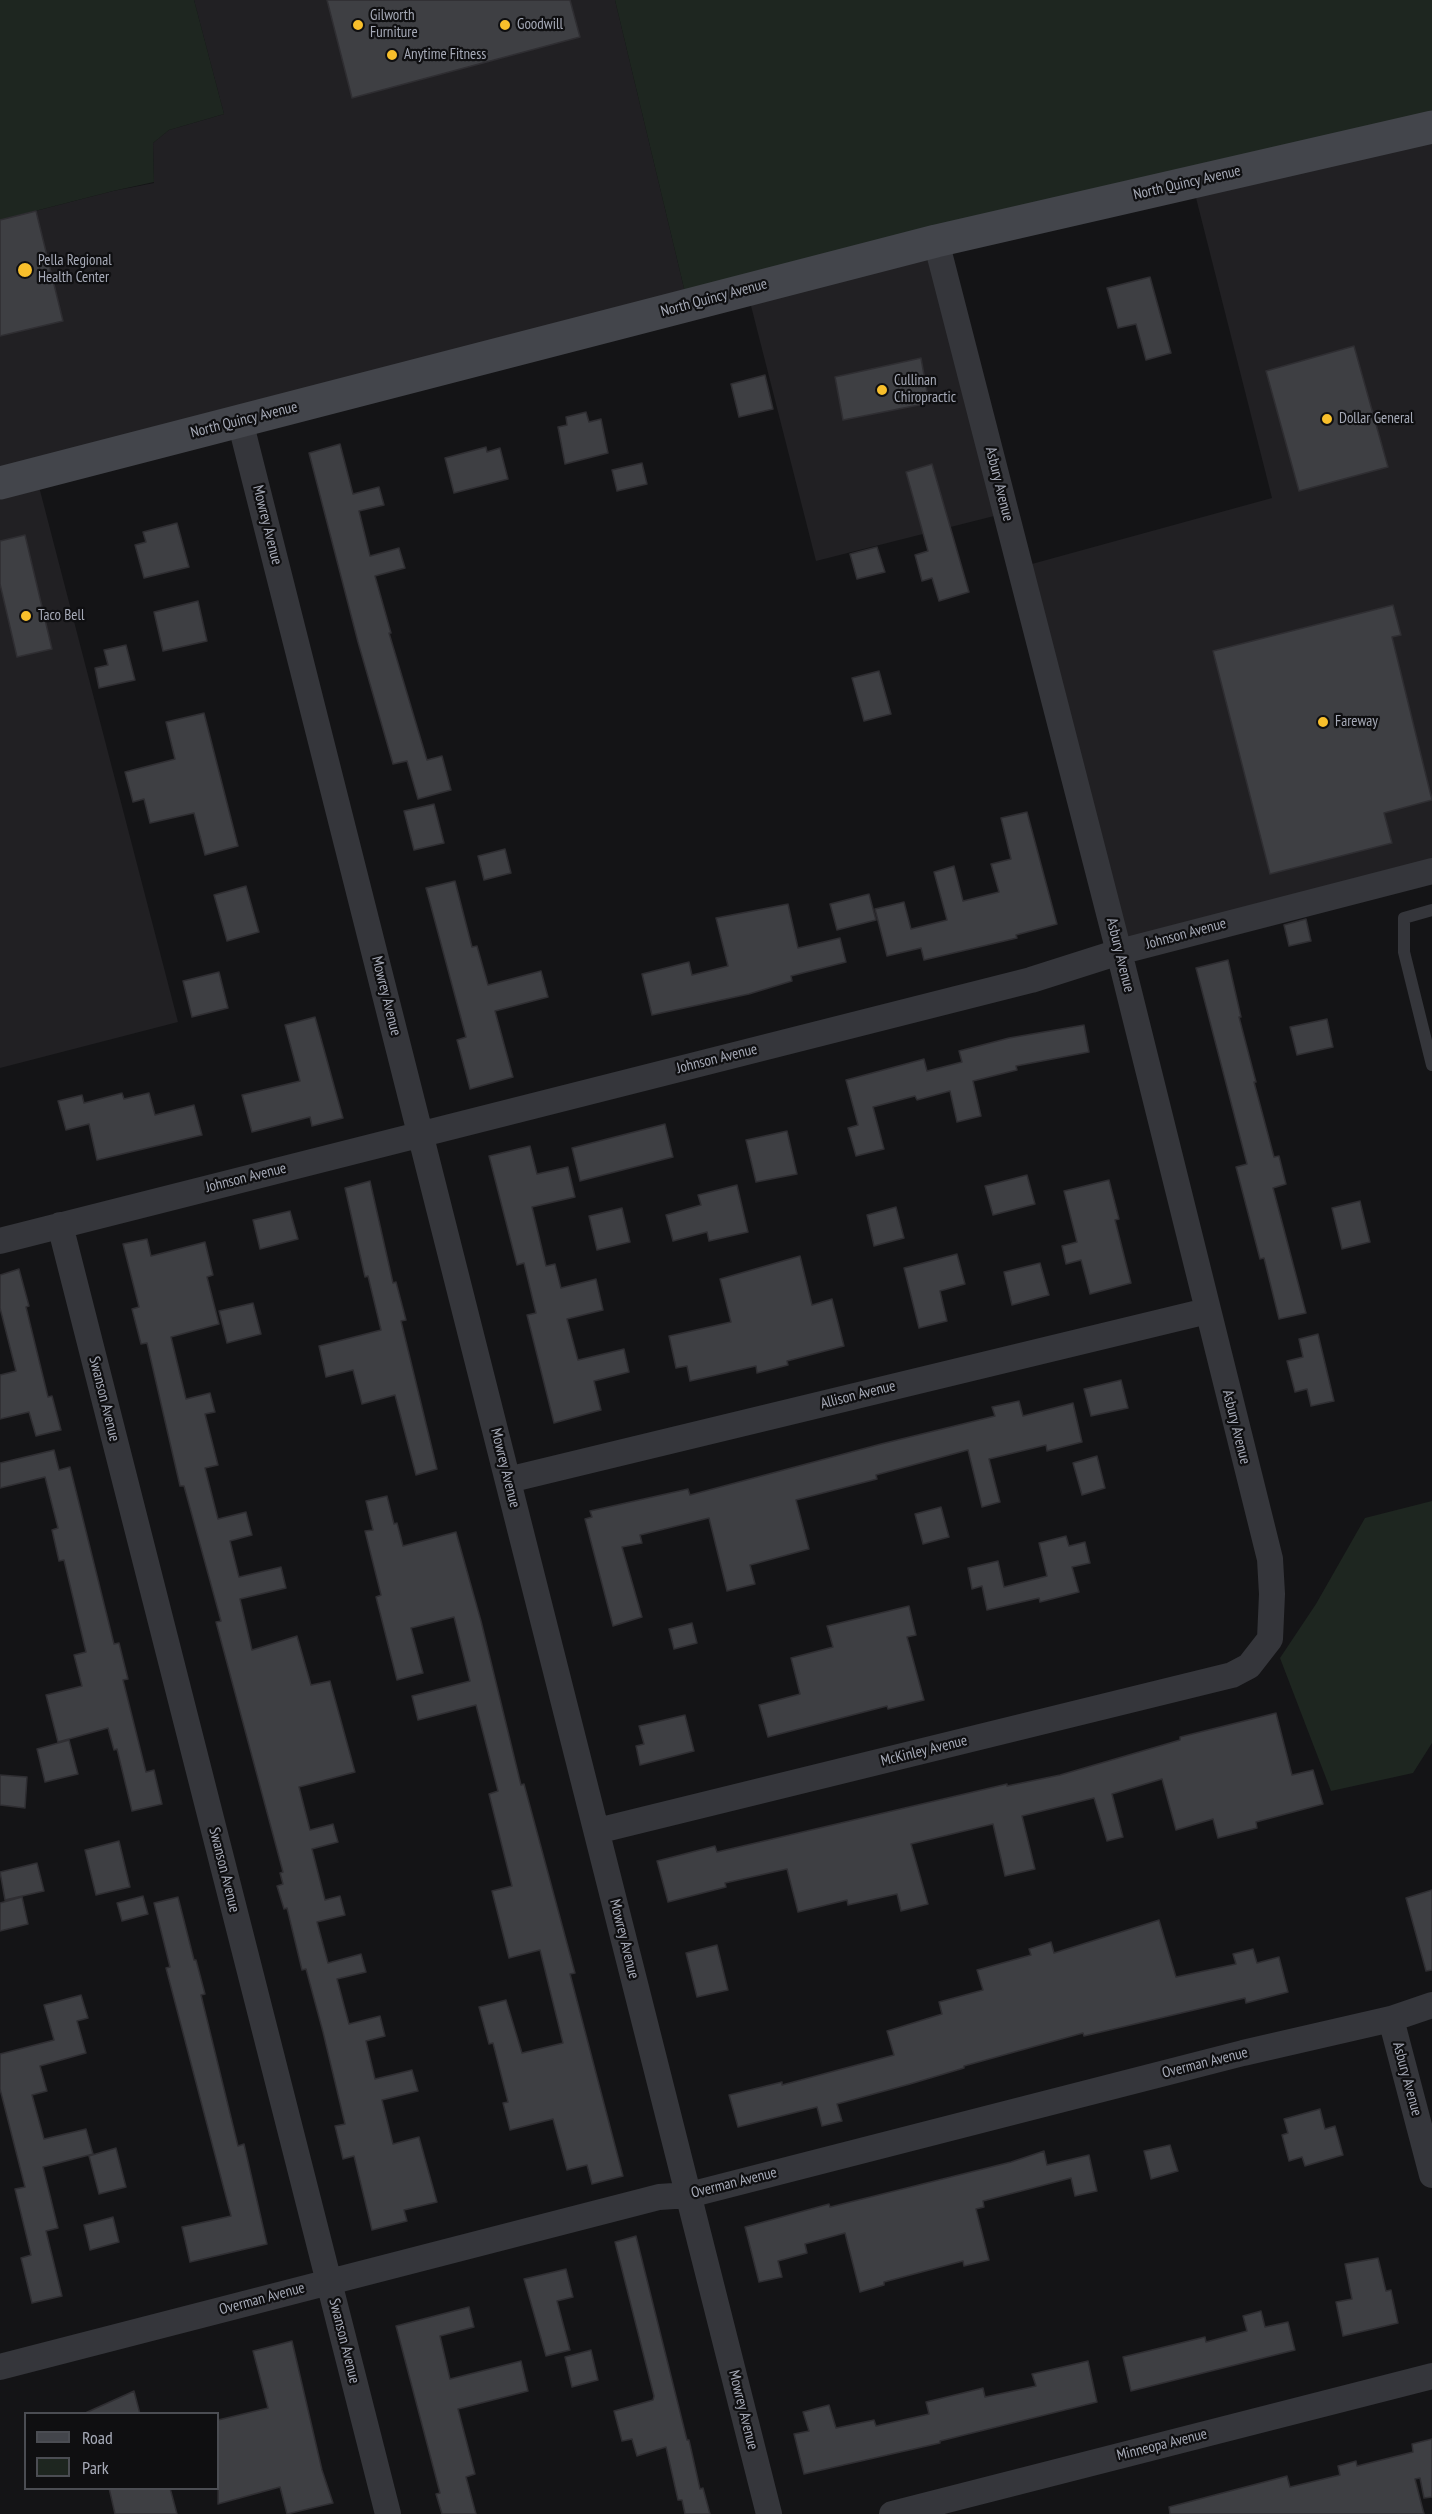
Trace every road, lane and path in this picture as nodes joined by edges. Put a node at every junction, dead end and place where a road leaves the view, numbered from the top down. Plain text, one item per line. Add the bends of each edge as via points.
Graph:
1 (1426, 125) edge
2 (936, 241) junction
3 (240, 421) junction
4 (0, 483) edge
5 (1432, 871) edge
6 (1432, 910) edge
7 (1119, 952) junction
8 (1432, 1065) edge
9 (420, 1134) junction
10 (60, 1225) junction
11 (0, 1241) edge
12 (1207, 1311) junction
13 (508, 1480) junction
14 (1249, 1666) joint
15 (597, 1831) junction
16 (1432, 2005) edge
17 (1391, 2019) junction
18 (1432, 2175) edge
19 (689, 2195) junction
20 (329, 2282) junction
21 (0, 2367) edge
22 (1432, 2376) edge
23 (388, 2514) edge
24 (769, 2514) edge
25 (892, 2514) edge

1 - 2 main road, North Quincy Avenue
2 - 3 main road, North Quincy Avenue
2 - 7 street, Asbury Avenue
3 - 4 main road, North Quincy Avenue
3 - 9 street, Mowrey Avenue
5 - 7 street, Johnson Avenue
6 - 8 lane via 1404,918 1404,952
7 - 9 street, Johnson Avenue via 1031,980
7 - 12 street, Asbury Avenue
9 - 10 street, Johnson Avenue
9 - 13 street, Mowrey Avenue
10 - 11 street, Johnson Avenue
10 - 20 street, Swanson Avenue
12 - 13 street, Allison Avenue
12 - 14 street, Asbury Avenue via 1270,1560 1270,1639
13 - 15 street, Mowrey Avenue
14 - 15 street, McKinley Avenue via 1232,1675
15 - 19 street, Mowrey Avenue
16 - 17 street, Overman Avenue
17 - 18 street, Asbury Avenue
17 - 19 street, Overman Avenue
19 - 20 street, Overman Avenue via 659,2197
19 - 24 street, Mowrey Avenue
20 - 21 street, Overman Avenue
20 - 23 street, Swanson Avenue
22 - 25 street, Minneopa Avenue

